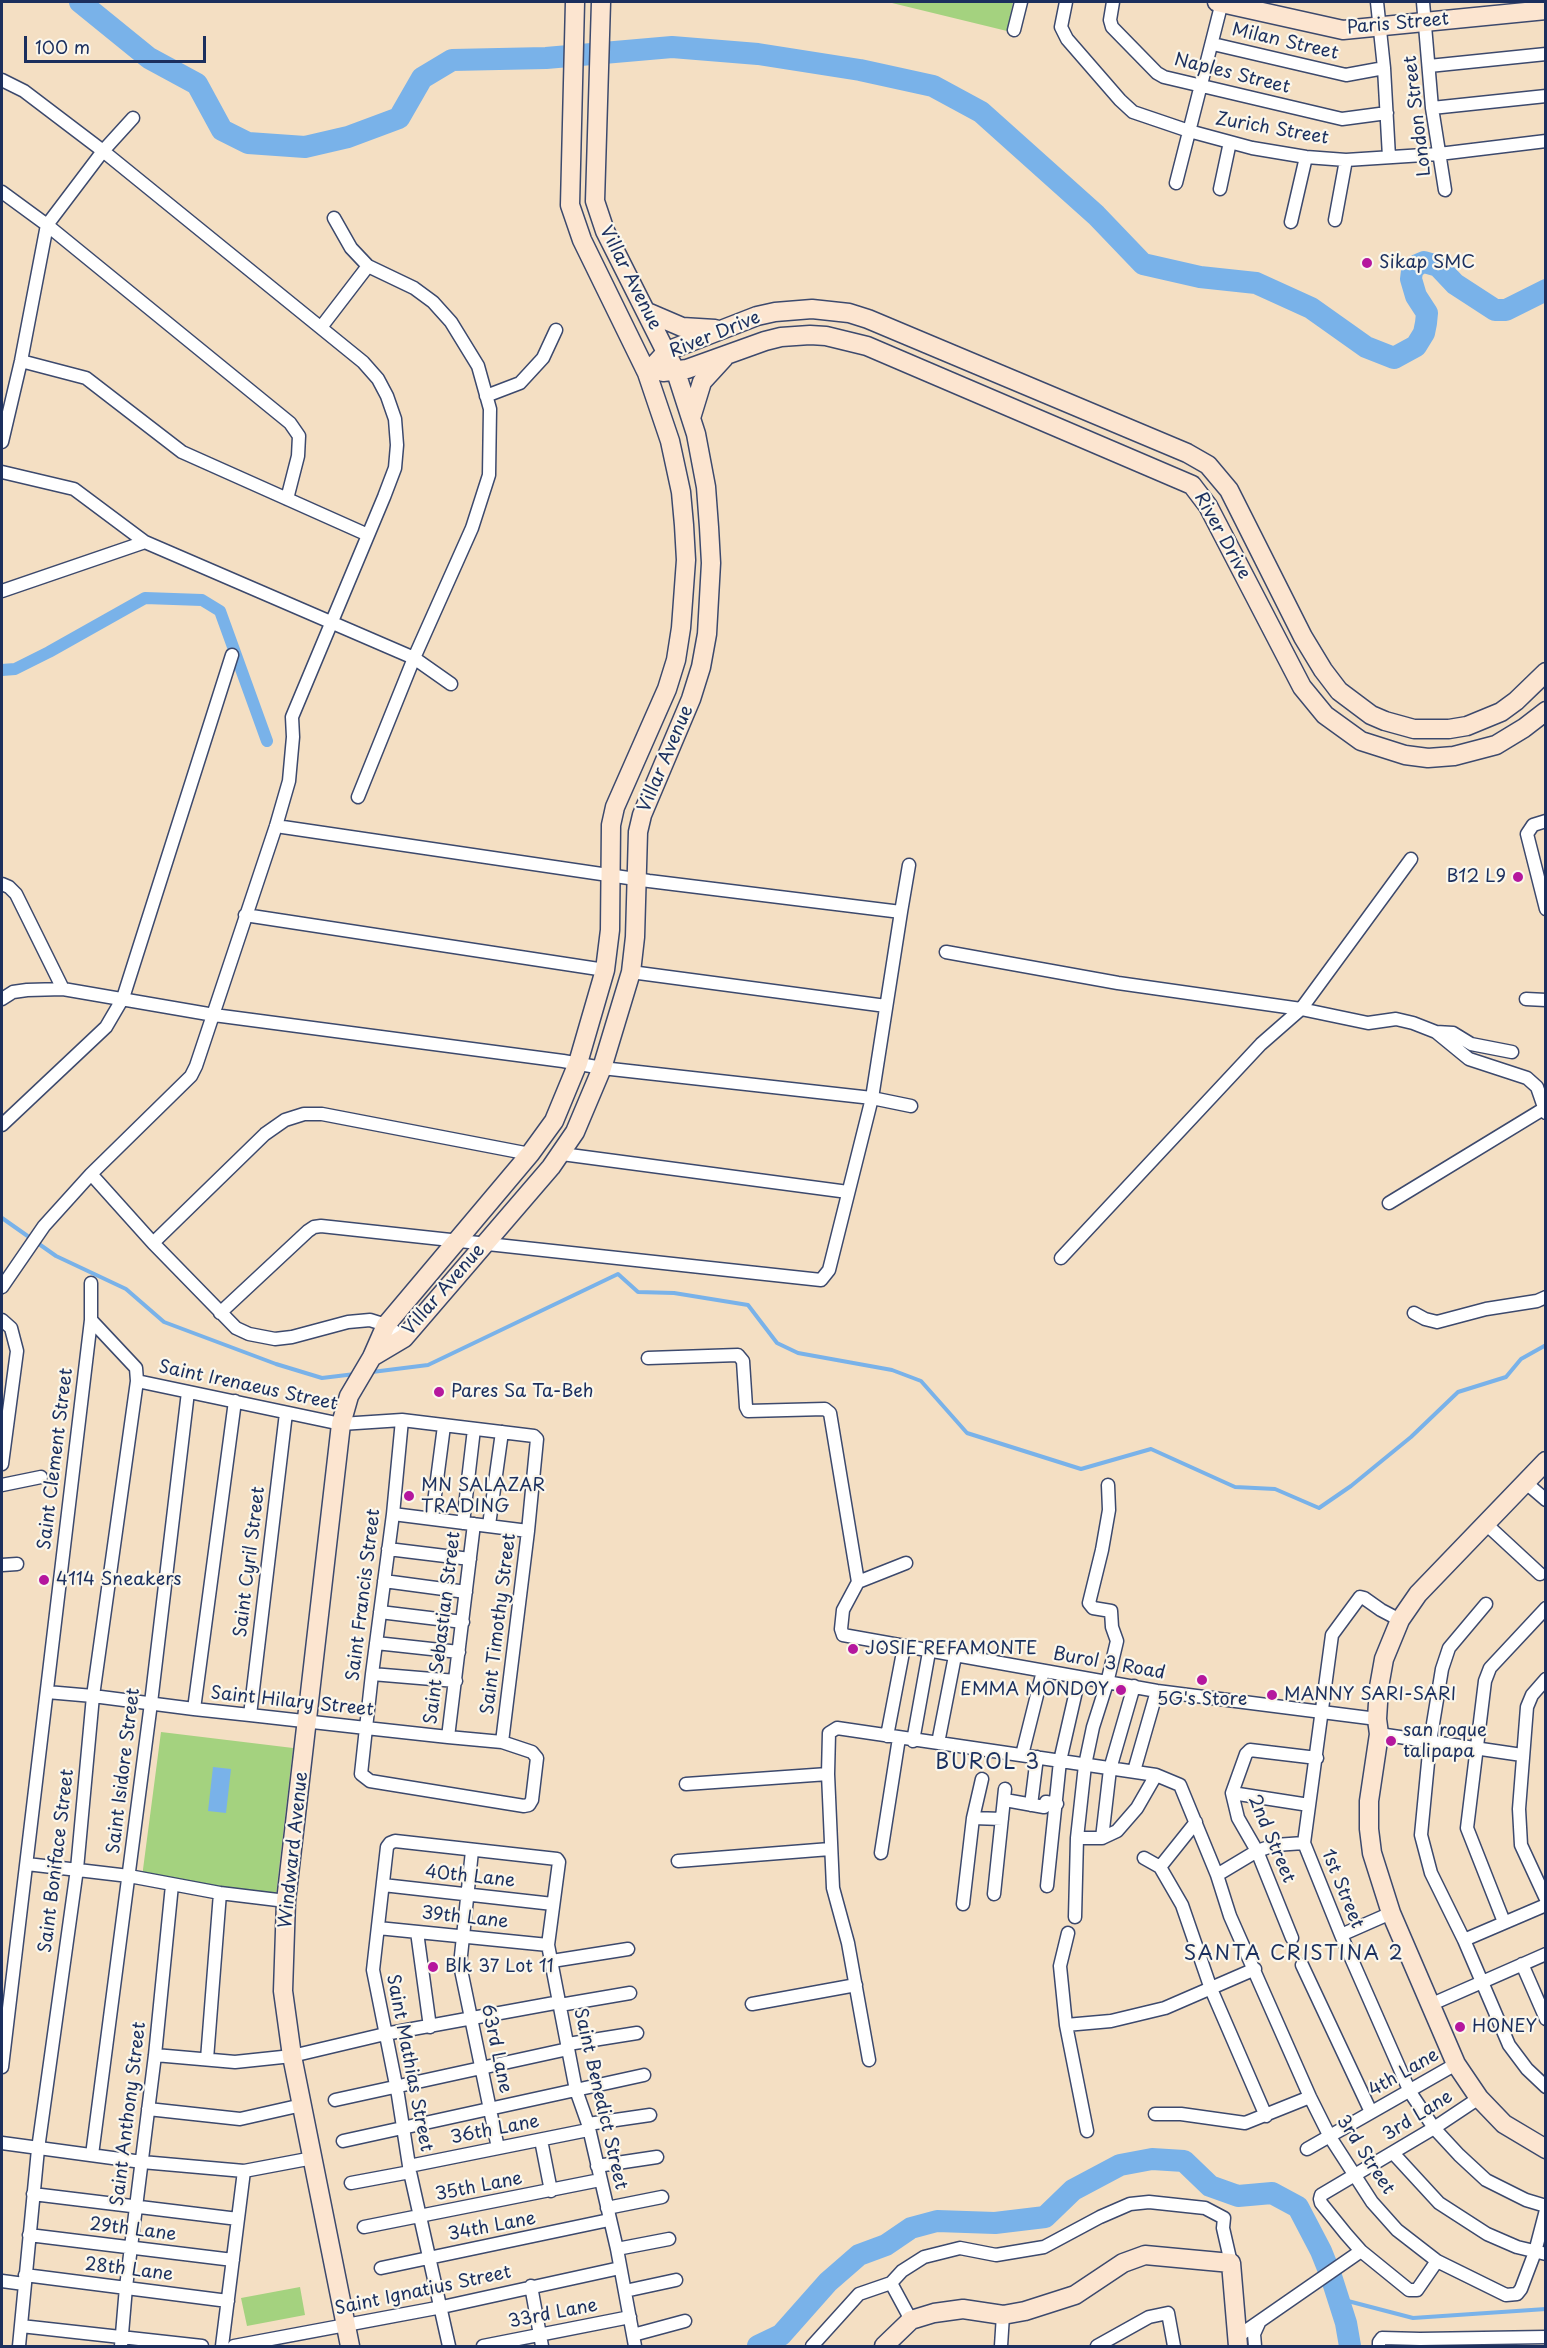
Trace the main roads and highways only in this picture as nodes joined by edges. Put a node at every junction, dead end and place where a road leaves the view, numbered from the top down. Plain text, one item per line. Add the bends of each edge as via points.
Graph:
1 (575, 2) edge
2 (602, 2) edge
3 (1220, 2) edge
4 (1545, 10) edge
5 (647, 312) junction
6 (719, 329) junction
7 (667, 351) junction
8 (727, 354) junction
9 (676, 372) junction
10 (647, 373) junction
11 (691, 418) junction
12 (1545, 672) edge
13 (1545, 711) edge
14 (372, 1357) junction
15 (1545, 1461) edge
16 (1545, 2149) edge
17 (1238, 2342) edge
18 (350, 2346) edge
19 (884, 2346) edge

1 - 10 main road, Villar Avenue via 569,193 573,219
2 - 5 main road, Villar Avenue via 594,191 597,213
3 - 4 main road, Paris Street via 1343,30
5 - 6 main road via 682,327
5 - 7 main road, Villar Avenue
6 - 7 main road, River Drive
6 - 12 main road, River Drive via 775,312 812,309 849,313 893,328 1197,458 1216,472 1229,490 1323,670 1349,700 1385,721 1430,730 1467,726 1501,712
7 - 9 main road, Villar Avenue
7 - 10 main road, River Drive
8 - 9 main road, River Drive
8 - 11 main road via 702,382
8 - 13 main road, River Drive via 795,336 854,341 1188,482 1208,506 1302,687 1332,721 1372,746 1417,757 1454,756 1496,745
9 - 10 main road, River Drive
9 - 11 main road, Villar Avenue
10 - 14 main road, Villar Avenue via 670,441 681,492 684,593 678,649 667,689 615,807 611,825 610,930 605,970 578,1063 554,1121 386,1325
11 - 14 main road, Villar Avenue via 710,527 707,634 691,699 642,815 631,972 602,1068 576,1132 562,1154 404,1338
14 - 18 main road, Windward Avenue via 350,1396 342,1420 286,1901 283,1991 292,2056
15 - 16 main road via 1419,1594 1400,1620 1384,1659 1378,1687 1378,1727 1369,1801 1372,1853 1391,1913 1456,2064 1479,2098 1504,2124
17 - 19 main road via 1231,2263 1145,2255 1123,2263 1075,2295 1025,2311 1003,2315 963,2309 911,2320

